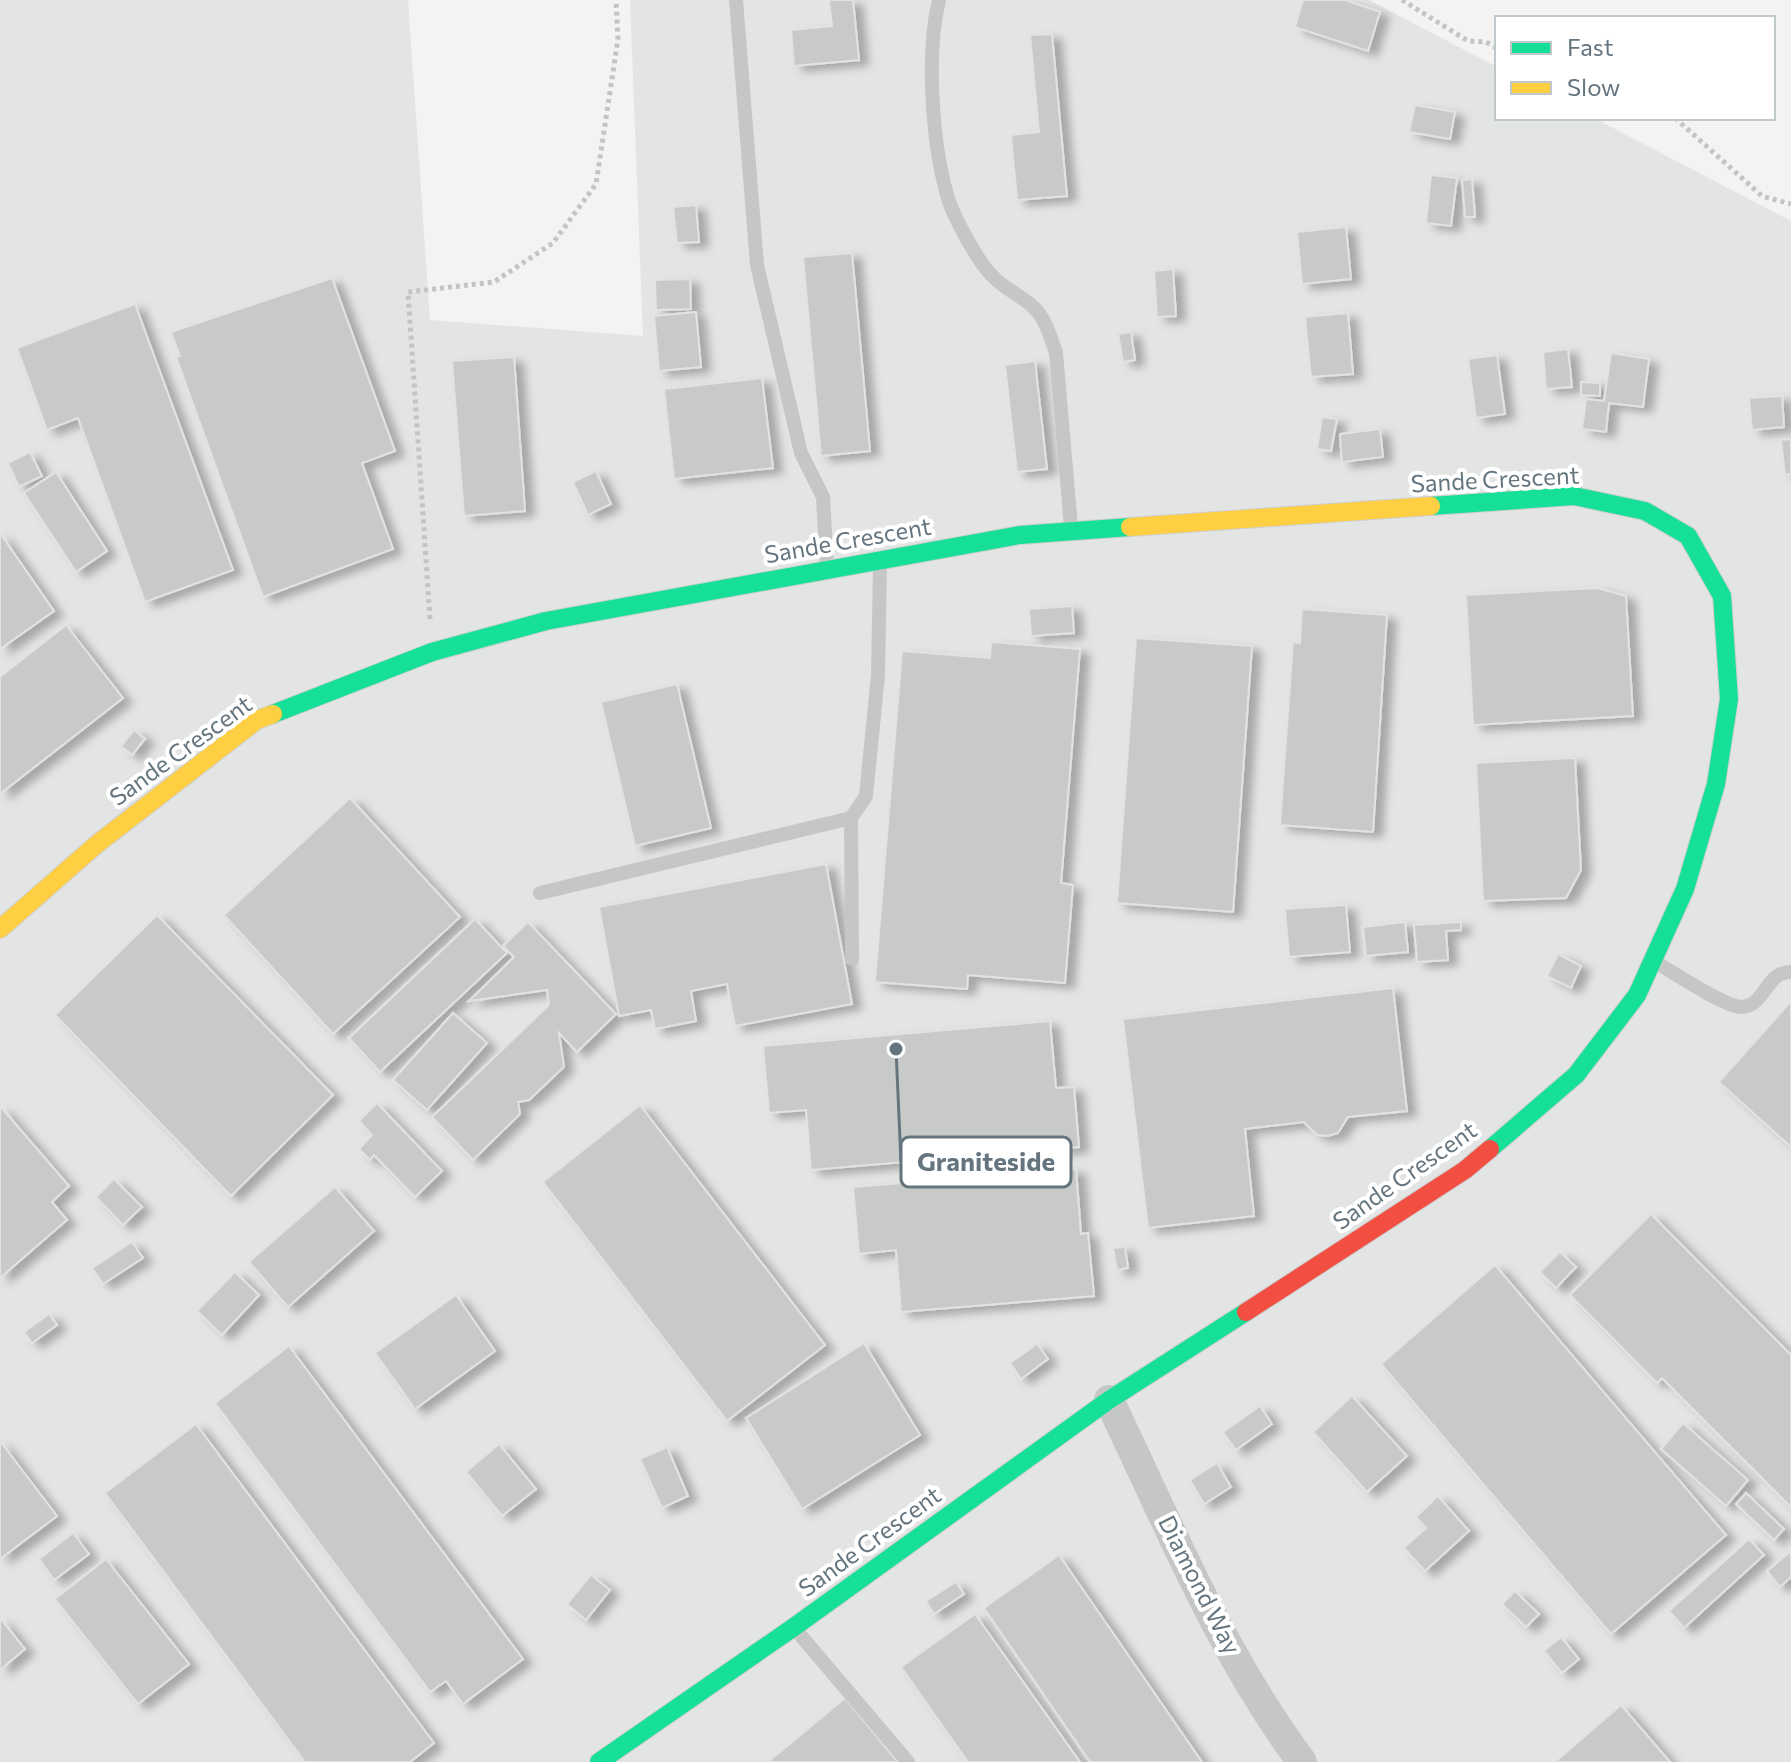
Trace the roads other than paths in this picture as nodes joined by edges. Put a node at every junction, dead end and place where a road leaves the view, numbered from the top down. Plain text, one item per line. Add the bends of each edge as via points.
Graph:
1 (736, 0) edge
2 (939, 0) edge
3 (1071, 532) junction
4 (880, 560) junction
5 (827, 568) junction
6 (851, 818) junction
7 (540, 893) dead end
8 (0, 929) edge
9 (852, 959) dead end
10 (1653, 961) junction
11 (1791, 972) edge
12 (1109, 1400) junction
13 (794, 1627) junction
14 (599, 1762) edge
15 (908, 1762) edge
16 (1302, 1762) edge

1 - 5 lane via 757,265 801,453 823,497
2 - 3 lane via 933,84 947,197 982,264 999,285 1032,306 1048,328 1056,353
3 - 4 street, Sande Crescent via 1020,535
3 - 10 street, Sande Crescent via 1574,496 1645,511 1688,536 1722,596 1729,699 1716,784 1685,889
4 - 5 street, Sande Crescent
4 - 6 lane via 878,675 866,796
5 - 8 street, Sande Crescent via 546,621 432,652 257,720 97,844
6 - 7 lane
6 - 9 lane
10 - 11 lane via 1742,1007 1752,1004 1777,976
10 - 12 street, Sande Crescent via 1637,995 1576,1075 1465,1170
12 - 13 street, Sande Crescent
12 - 16 street, Diamond Way via 1218,1629
13 - 14 street, Sande Crescent via 628,1749
13 - 15 lane

